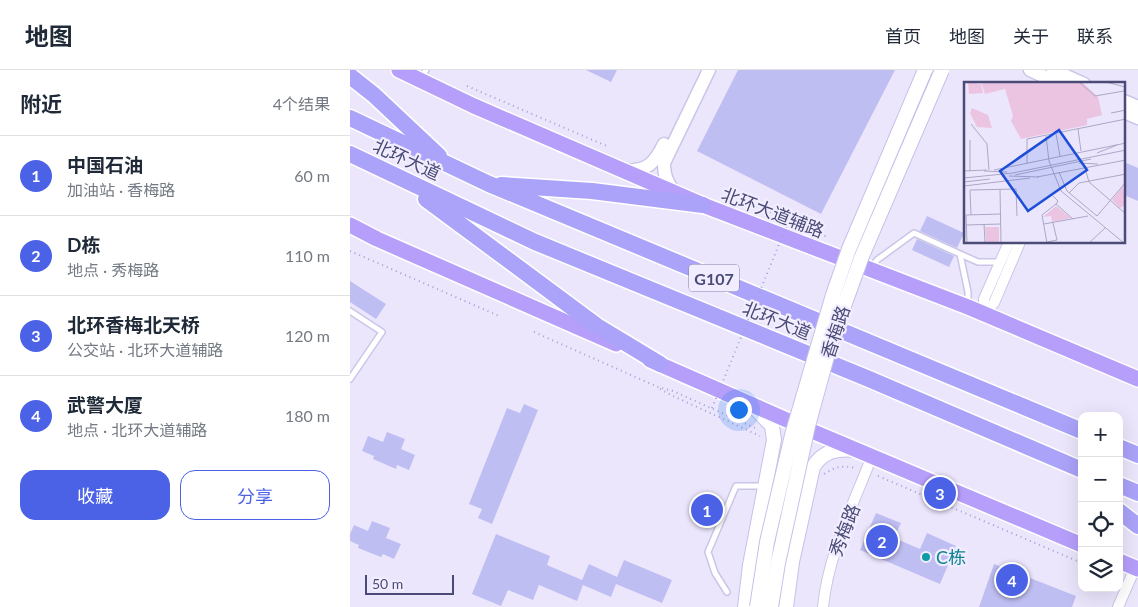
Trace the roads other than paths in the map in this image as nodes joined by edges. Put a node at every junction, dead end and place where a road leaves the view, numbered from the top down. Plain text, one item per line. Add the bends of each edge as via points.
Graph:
1 (399, 70) edge
2 (700, 70) edge
3 (709, 70) edge
4 (925, 70) edge
5 (942, 70) edge
6 (1030, 70) edge
7 (1053, 70) edge
8 (423, 75) edge
9 (350, 76) edge
10 (1056, 82) edge
11 (1080, 82) edge
12 (1126, 102) edge
13 (1138, 107) edge
14 (1126, 113) edge
15 (350, 118) edge
16 (1138, 118) edge
17 (350, 154) edge
18 (661, 160) junction
19 (452, 168) junction
20 (626, 171) junction
21 (392, 174) junction
22 (489, 184) junction
23 (675, 193) junction
24 (702, 205) junction
25 (350, 225) edge
26 (1008, 244) edge
27 (1019, 244) edge
28 (960, 254) junction
29 (1000, 262) junction
30 (870, 269) junction
31 (968, 306) junction
32 (350, 311) edge
33 (984, 314) junction
34 (660, 364) junction
35 (350, 379) edge
36 (1138, 379) edge
37 (748, 402) junction
38 (1078, 429) edge
39 (1123, 449) edge
40 (867, 454) junction
41 (1138, 455) edge
42 (1048, 456) junction
43 (769, 466) junction
44 (1078, 468) edge
45 (818, 474) junction
46 (1078, 479) edge
47 (765, 486) junction
48 (1123, 487) edge
49 (1138, 493) edge
50 (1123, 514) edge
51 (1138, 526) edge
52 (1078, 543) edge
53 (1123, 563) edge
54 (1136, 568) edge
55 (727, 592) dead end
56 (745, 607) edge
57 (757, 607) edge
58 (771, 607) edge
59 (786, 607) edge
60 (823, 607) edge
61 (1118, 607) edge

1 - 8 main road, 北环大道辅路
2 - 18 street
3 - 18 street
4 - 57 main road, 香梅路, bridge via 849,249 833,295 792,435 767,542
5 - 58 main road, 香梅路, bridge via 862,256 832,342 808,426
6 - 10 street
7 - 11 street
8 - 20 main road, 北环大道辅路 via 474,106
9 - 19 highway
12 - 13 street
14 - 16 street
15 - 19 highway, 北环大道 / G107
17 - 21 highway, 北环大道 / G107
18 - 20 street via 644,169
18 - 23 street via 667,182
19 - 22 highway, 北环大道 / G107
20 - 23 main road, 北环大道辅路
21 - 34 highway via 597,326
21 - 42 highway, 北环大道 / G107 via 536,242
22 - 24 highway via 592,191
22 - 38 highway, 北环大道 / G107
23 - 24 main road, 北环大道辅路
24 - 30 main road, 北环大道辅路
25 - 34 main road
26 - 29 street
27 - 33 street via 994,303
28 - 29 lane via 978,262
28 - 30 lane via 914,233 877,260
28 - 31 lane
29 - 33 street via 984,299
30 - 31 main road, 北环大道辅路
31 - 33 main road, 北环大道辅路
32 - 35 lane via 382,332
33 - 36 main road, 北环大道辅路
34 - 37 main road
37 - 40 main road
37 - 43 main road via 772,426 774,440
39 - 41 highway
40 - 45 main road via 845,449 828,452 816,463
40 - 52 main road
40 - 60 street, 秀梅路 via 830,566
42 - 44 highway, 北环大道 / G107
42 - 46 highway
43 - 45 main road via 782,457 790,456
43 - 47 main road
45 - 59 main road via 792,562
47 - 55 lane via 736,486 708,552
47 - 56 main road
48 - 49 highway
50 - 51 highway
53 - 54 main road
54 - 61 street

